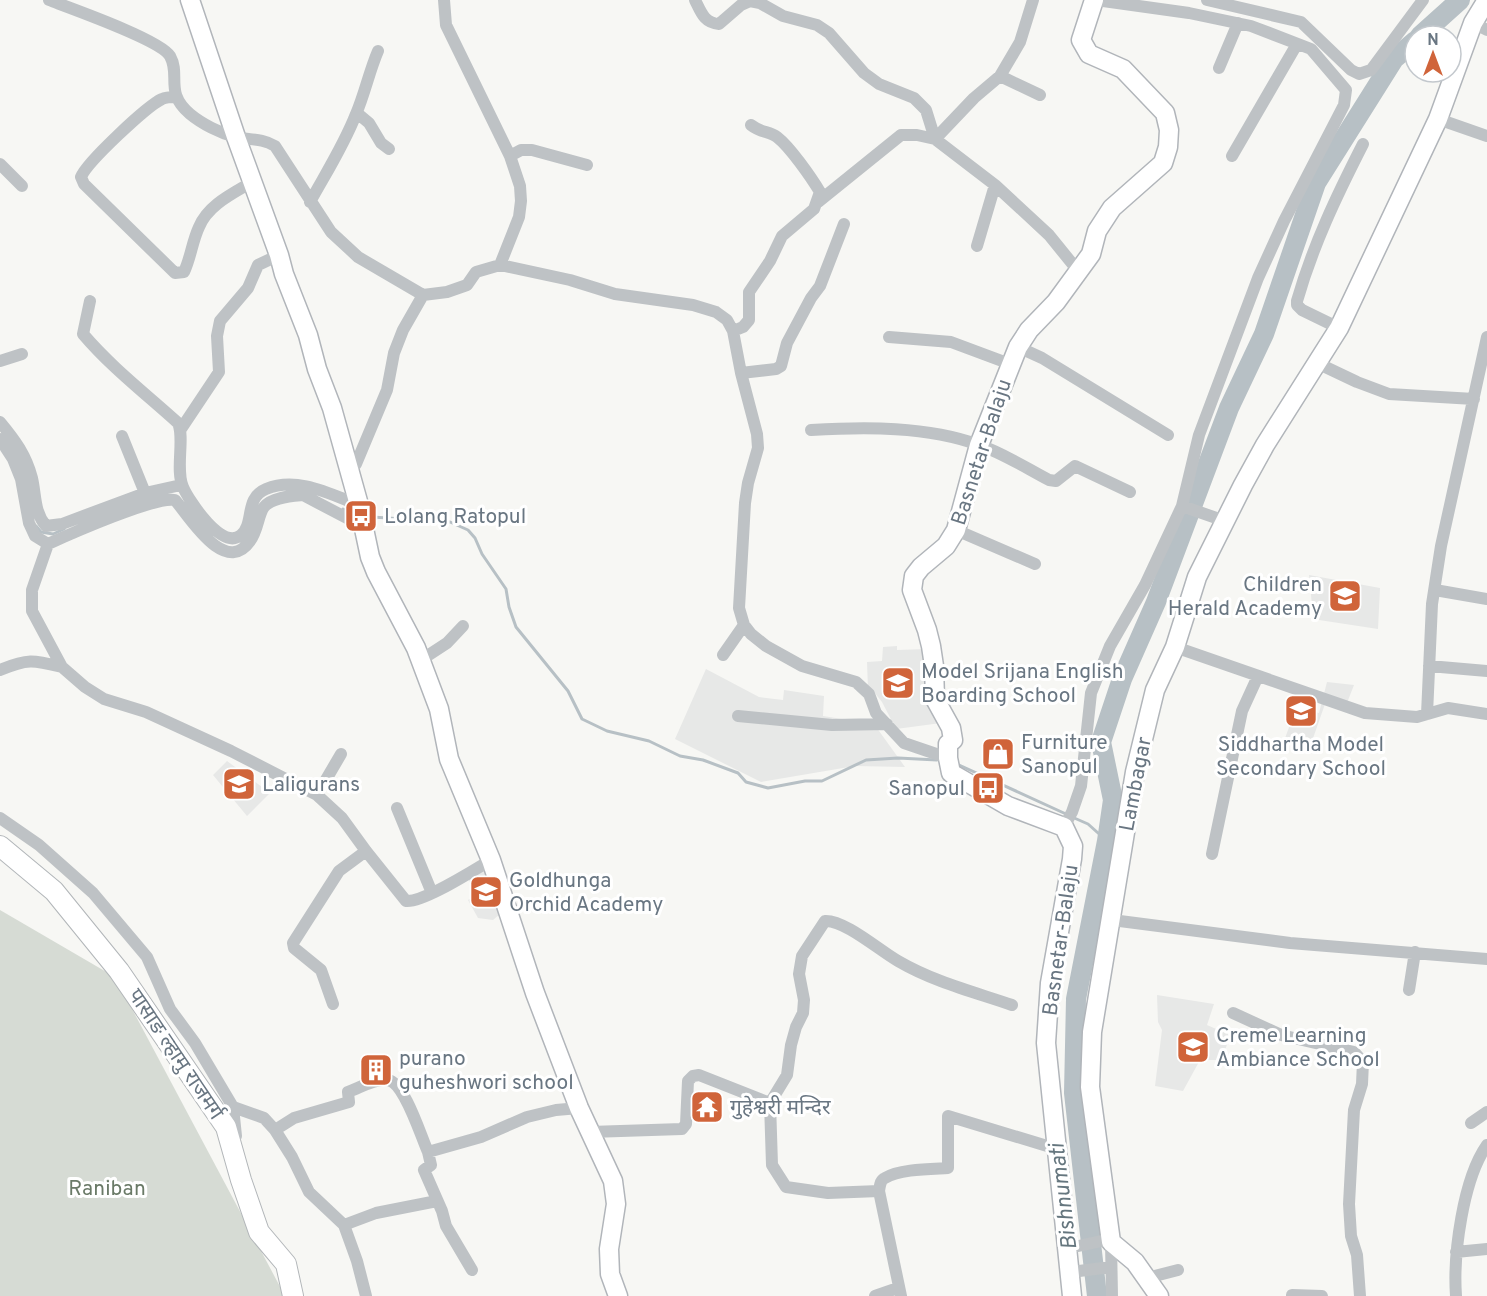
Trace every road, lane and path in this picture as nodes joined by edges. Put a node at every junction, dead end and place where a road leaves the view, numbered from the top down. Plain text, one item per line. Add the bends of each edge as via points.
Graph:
1 (49, 0) edge
2 (190, 0) edge
3 (444, 0) edge
4 (694, 0) edge
5 (1033, 0) edge
6 (1095, 0) edge
7 (1207, 0) edge
8 (1423, 0) edge
9 (1487, 0) edge
10 (759, 2) edge
11 (1235, 3) edge
12 (1254, 12) junction
13 (1238, 23) junction
14 (1251, 26) junction
15 (1480, 27) edge
16 (1297, 44) junction
17 (378, 51) dead end
18 (1219, 68) dead end
19 (1000, 76) junction
20 (1040, 95) dead end
21 (176, 97) junction
22 (357, 113) junction
23 (1438, 119) junction
24 (751, 125) dead end
25 (1487, 136) edge
26 (236, 137) junction
27 (935, 138) junction
28 (1363, 144) dead end
29 (389, 149) dead end
30 (510, 156) junction
31 (1232, 156) dead end
32 (0, 164) edge
33 (587, 165) dead end
34 (252, 182) junction
35 (995, 185) junction
36 (22, 186) dead end
37 (310, 202) junction
38 (818, 202) junction
39 (843, 224) dead end
40 (977, 246) dead end
41 (279, 255) junction
42 (500, 265) junction
43 (1079, 272) junction
44 (423, 295) junction
45 (90, 301) dead end
46 (1339, 328) junction
47 (734, 331) junction
48 (889, 337) dead end
49 (1487, 337) edge
50 (1018, 347) junction
51 (22, 354) dead end
52 (0, 361) edge
53 (1317, 363) junction
54 (1010, 364) junction
55 (741, 373) junction
56 (1483, 378) edge
57 (1474, 399) junction
58 (0, 422) edge
59 (181, 429) junction
60 (811, 430) dead end
61 (1168, 435) dead end
62 (122, 436) dead end
63 (0, 439) edge
64 (979, 445) junction
65 (350, 470) junction
66 (182, 485) junction
67 (1130, 492) dead end
68 (145, 493) junction
69 (359, 505) junction
70 (1185, 507) junction
71 (1225, 521) junction
72 (364, 527) junction
73 (956, 530) junction
74 (48, 544) junction
75 (1035, 564) dead end
76 (1435, 590) junction
77 (1487, 599) edge
78 (744, 625) junction
79 (463, 626) dead end
80 (1175, 647) junction
81 (723, 655) dead end
82 (421, 660) junction
83 (1429, 666) junction
84 (62, 667) junction
85 (0, 670) edge
86 (1487, 671) edge
87 (1258, 676) junction
88 (1427, 714) junction
89 (1487, 714) edge
90 (738, 716) dead end
91 (887, 724) junction
92 (341, 754) dead end
93 (952, 769) junction
94 (317, 795) junction
95 (398, 807) dead end
96 (0, 818) edge
97 (1067, 820) junction
98 (0, 846) edge
99 (366, 851) junction
100 (1212, 854) dead end
101 (490, 860) junction
102 (432, 893) junction
103 (1112, 920) junction
104 (1415, 952) junction
105 (1487, 959) edge
106 (1409, 990) dead end
107 (333, 1004) dead end
108 (1012, 1005) dead end
109 (1233, 1012) dead end
110 (770, 1103) junction
111 (233, 1107) junction
112 (579, 1108) junction
113 (1487, 1112) edge
114 (1471, 1123) dead end
115 (275, 1130) junction
116 (590, 1132) junction
117 (1487, 1145) edge
118 (1057, 1149) junction
119 (428, 1152) junction
120 (241, 1180) junction
121 (879, 1191) junction
122 (436, 1201) junction
123 (344, 1225) junction
124 (1107, 1240) junction
125 (1073, 1247) junction
126 (1487, 1249) edge
127 (1456, 1251) junction
128 (1107, 1268) junction
129 (472, 1270) dead end
130 (1178, 1270) dead end
131 (1075, 1271) junction
132 (1147, 1278) junction
133 (900, 1292) edge
134 (1292, 1294) edge
135 (293, 1296) edge
136 (366, 1296) edge
137 (618, 1296) edge
138 (875, 1296) edge
139 (1072, 1296) edge
140 (1112, 1296) edge
141 (1159, 1296) edge
142 (1322, 1296) edge
143 (1360, 1296) edge
144 (1456, 1296) edge

1 - 21 street via 114,25 169,54
2 - 26 street
3 - 30 street via 446,26
4 - 10 street via 705,20 719,24 741,5
5 - 19 street via 1020,42
6 - 13 street
6 - 43 street, Basnetar-Balaju via 1081,40 1089,54 1123,69 1165,113 1169,138 1163,163 1112,208
7 - 11 street
8 - 12 street via 1371,70 1362,74 1351,70 1301,22
9 - 15 street, Lambagar
10 - 27 street via 783,16 817,25 864,73 879,84 914,98 926,110
11 - 12 street
12 - 14 street
13 - 14 street
13 - 18 street
14 - 16 street
15 - 23 street, Lambagar
16 - 31 street
16 - 70 street via 1311,49 1346,90 1346,98 1258,278 1199,435
17 - 22 street
19 - 20 street
19 - 27 street
21 - 26 street via 190,114
21 - 34 street via 163,99 144,111 83,172 84,184 180,274 190,260 198,229 211,208
22 - 29 street
22 - 37 street
23 - 25 street
23 - 46 street, Lambagar
24 - 38 street via 779,138 816,185 820,192
26 - 34 street
26 - 37 street via 267,141 275,146
27 - 35 street
27 - 38 street via 901,135
28 - 46 street via 1332,204 1297,301 1302,310
30 - 33 street via 532,150
30 - 42 street via 521,201 519,217
32 - 36 street
34 - 41 street
35 - 40 street
35 - 43 street via 1049,235
37 - 44 street via 332,232 358,257
38 - 47 street via 782,236 749,292 749,320
39 - 55 street via 820,286 787,343 781,366
41 - 59 street via 258,265 248,288 220,321 219,372
41 - 65 street
42 - 44 street via 476,272 467,285
42 - 47 street via 615,294 693,305 716,312
43 - 50 street, Basnetar-Balaju
44 - 65 street via 403,330 387,390
45 - 59 street via 83,334 102,357
46 - 53 street, Lambagar
47 - 55 street
48 - 54 street via 951,342
49 - 56 street
50 - 54 street, Basnetar-Balaju
50 - 61 street
51 - 52 street
53 - 57 street via 1389,394
53 - 71 street, Lambagar
54 - 64 street, Basnetar-Balaju
55 - 78 street via 758,448 745,503 739,608
56 - 57 street
57 - 76 street
58 - 68 street via 23,452 36,508 46,526 62,524
59 - 66 street
60 - 64 street via 893,429
62 - 68 street
63 - 74 street via 21,479 28,523 34,536
64 - 67 street via 1049,480 1056,481 1075,466
64 - 73 street, Basnetar-Balaju
65 - 69 street
66 - 68 street
66 - 69 street via 204,519 227,538 243,533 254,499 276,486 312,487
69 - 72 street
70 - 71 street
70 - 97 street via 1110,646 1089,698 1081,786
71 - 80 street, Lambagar via 1197,577
72 - 74 street via 303,495 284,498 265,506 249,544 229,552 203,535 171,498
72 - 82 street via 369,556
73 - 75 street
73 - 93 street, Basnetar-Balaju via 946,546 914,576 912,590 931,646 935,699 951,728 953,740 948,744
74 - 84 street via 32,590 32,611
76 - 77 street
76 - 83 street
78 - 81 street
78 - 91 street via 766,646 802,666 856,682 869,694 876,713
79 - 82 street via 447,643
80 - 87 street
80 - 103 street, Lambagar via 1155,690 1143,733
82 - 101 street via 439,709 449,759
83 - 86 street
83 - 88 street
84 - 85 street via 33,660
84 - 94 street via 104,699 146,712
87 - 88 street via 1365,713 1417,717
87 - 100 street via 1242,711
88 - 89 street via 1448,708
90 - 91 street via 832,725
91 - 93 street via 904,743
92 - 94 street
93 - 97 street via 1008,806
94 - 99 street via 342,818
95 - 102 street
96 - 111 street via 39,845 93,893 147,957 170,1009
97 - 118 street, Basnetar-Balaju via 1072,860 1050,983 1046,1043
98 - 120 main road, पासाङ ल्हामु राजमर्ग via 54,891 119,971 226,1127
99 - 102 street via 406,901
99 - 107 street via 339,871 293,943 321,970
101 - 102 street
101 - 112 street
103 - 104 street via 1290,943
103 - 124 street, Lambagar via 1092,1032 1090,1087
104 - 105 street
104 - 106 street
108 - 110 street via 926,976 853,931 825,921 802,956 799,974 803,1013 791,1045 787,1075
109 - 143 street via 1281,1035 1354,1052 1363,1062 1362,1084 1354,1110 1349,1204
110 - 116 street via 695,1075 688,1083 686,1124 682,1129
110 - 121 street via 772,1165 786,1187 828,1193
111 - 115 street via 264,1118
111 - 120 street
112 - 116 street
112 - 119 street via 527,1117 481,1137
113 - 114 street
115 - 119 street via 294,1118 349,1102 348,1092 390,1080 401,1089
115 - 123 street via 309,1192
116 - 137 street via 613,1181 616,1204 609,1249 610,1274
117 - 127 street via 1471,1177
118 - 121 street via 948,1116 948,1168 885,1177
118 - 125 street, Basnetar-Balaju
119 - 122 street via 431,1165 424,1170
120 - 135 main road, पासाङ ल्हामु राजमर्ग via 259,1232 286,1264
121 - 133 street
122 - 123 street via 376,1213
122 - 129 street
123 - 136 street
124 - 125 street
124 - 128 street
124 - 132 street via 1135,1262
125 - 131 street, Basnetar-Balaju
126 - 127 street
127 - 144 street
128 - 131 street
128 - 140 street
130 - 132 street
131 - 139 street, Basnetar-Balaju
132 - 141 street
133 - 138 street
134 - 142 street

